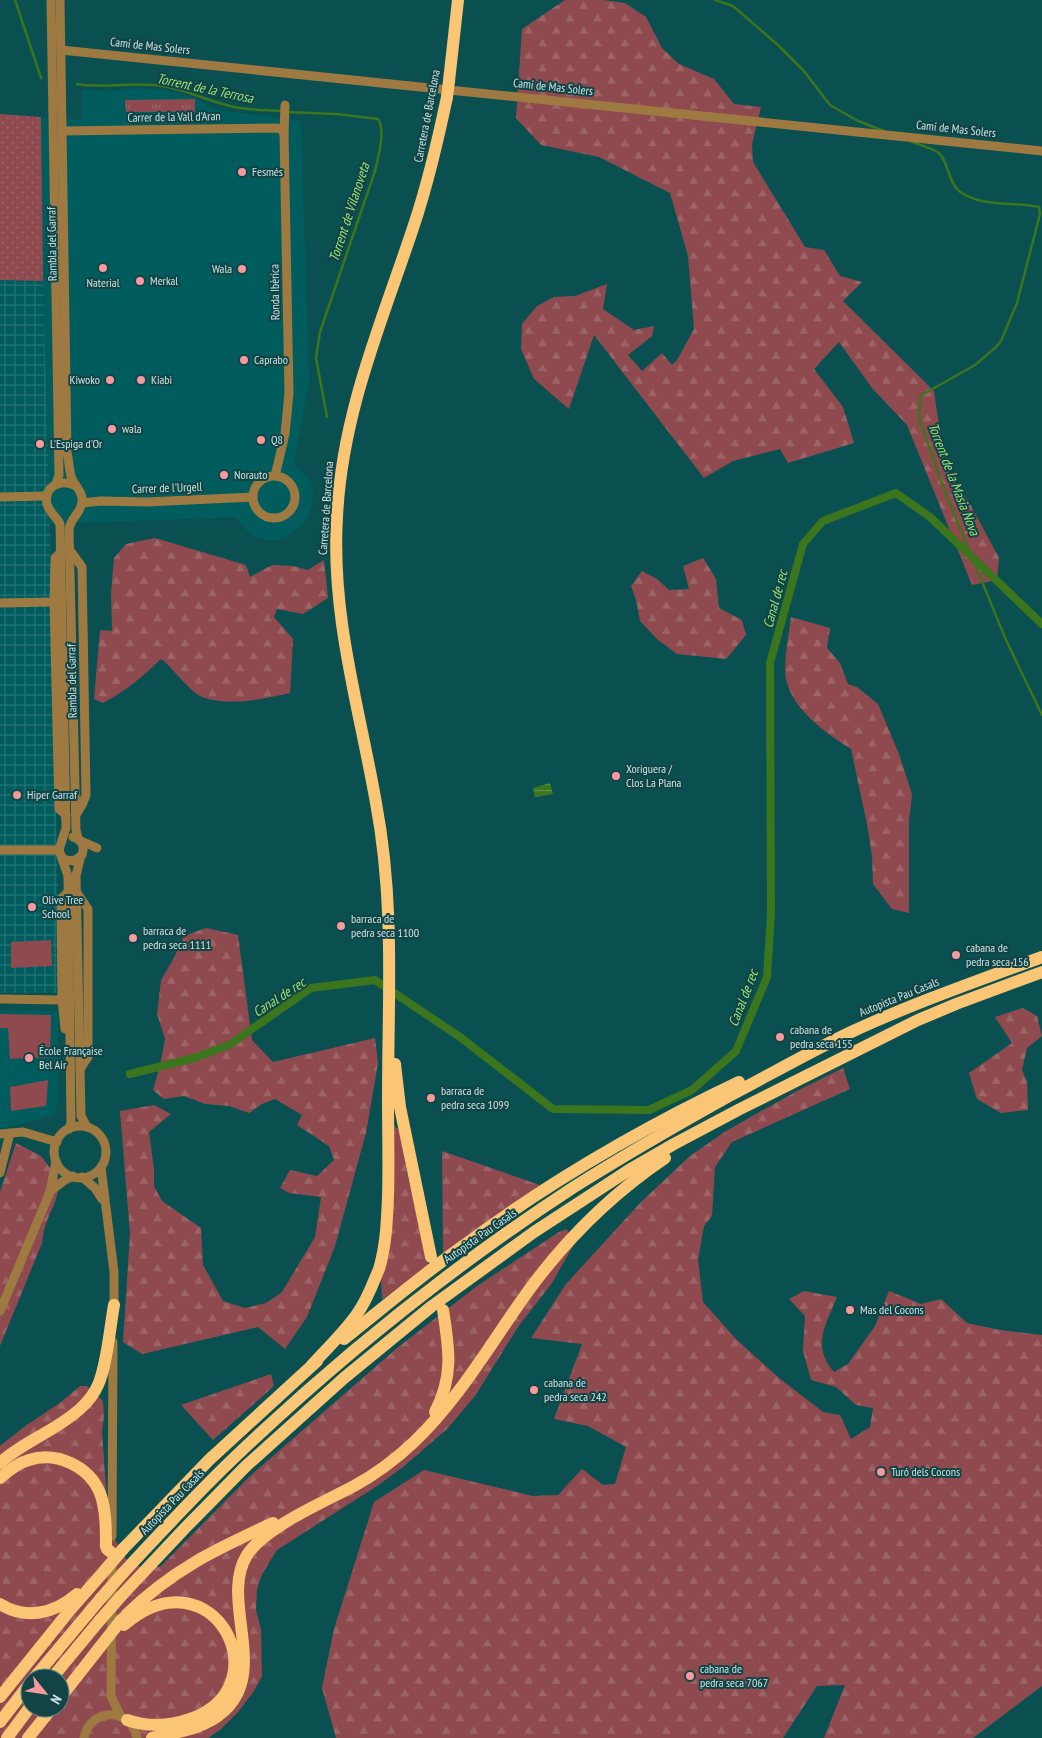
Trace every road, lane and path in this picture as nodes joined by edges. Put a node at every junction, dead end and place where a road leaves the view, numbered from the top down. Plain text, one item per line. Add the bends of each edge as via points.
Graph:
1 (51, 0) edge
2 (60, 0) edge
3 (458, 0) edge
4 (61, 50) junction
5 (57, 76) junction
6 (57, 86) junction
7 (285, 105) dead end
8 (62, 131) junction
9 (284, 133) junction
10 (1042, 150) edge
11 (275, 476) junction
12 (56, 484) junction
13 (76, 486) junction
14 (47, 496) junction
15 (0, 497) edge
16 (253, 497) junction
17 (82, 503) junction
18 (76, 514) junction
19 (56, 516) junction
20 (60, 552) junction
21 (54, 602) junction
22 (0, 603) edge
23 (71, 815) junction
24 (79, 840) junction
25 (63, 841) junction
26 (0, 850) edge
27 (61, 854) junction
28 (81, 857) junction
29 (67, 892) junction
30 (1042, 957) edge
31 (1042, 972) edge
32 (0, 999) edge
33 (62, 1000) junction
34 (390, 1029) junction
35 (69, 1033) junction
36 (794, 1060) junction
37 (740, 1109) junction
38 (70, 1125) junction
39 (87, 1127) junction
40 (10, 1133) junction
41 (0, 1134) edge
42 (57, 1142) junction
43 (56, 1160) junction
44 (101, 1167) junction
45 (0, 1173) edge
46 (73, 1176) junction
47 (82, 1177) junction
48 (50, 1192) junction
49 (107, 1208) junction
50 (431, 1257) dead end
51 (114, 1305) junction
52 (443, 1310) dead end
53 (0, 1311) edge
54 (312, 1365) junction
55 (414, 1443) junction
56 (0, 1463) edge
57 (0, 1478) edge
58 (337, 1495) junction
59 (117, 1551) junction
60 (102, 1571) junction
61 (0, 1604) edge
62 (123, 1622) junction
63 (42, 1668) edge
64 (60, 1668) edge
65 (70, 1685) edge
66 (20, 1696) edge
67 (111, 1696) junction
68 (0, 1697) edge
69 (98, 1717) junction
70 (22, 1718) edge
71 (44, 1718) edge
72 (124, 1718) junction
73 (0, 1722) edge
74 (7, 1738) edge
75 (28, 1738) edge
76 (84, 1738) edge
77 (137, 1738) edge
78 (152, 1738) edge

1 - 5 street, Rambla del Garraf
2 - 4 street, Rambla del Garraf
3 - 34 highway, Carretera de Barcelona, bridge via 449,81 439,133 421,203 351,414 337,515 336,556 343,635 377,804 388,886
4 - 5 street, Rambla del Garraf
4 - 10 street, Camí de Mas Solers
5 - 6 street, Rambla del Garraf
6 - 8 street, Rambla del Garraf
6 - 12 street, Rambla del Garraf via 59,475
7 - 9 street, Ronda Ibèrica
8 - 9 street, Carrer de la Vall d'Aran via 276,128
8 - 13 street, Rambla del Garraf via 68,452 71,477
9 - 11 street, Ronda Ibèrica via 289,393 285,434
11 - 16 street via 262,480
11 - 16 street via 288,482 294,494 288,512 275,518 268,517 257,510
12 - 13 street via 67,482
12 - 14 street
13 - 17 street, Rambla del Garraf via 82,495
14 - 15 street
14 - 19 street, Rambla del Garraf via 48,507
16 - 17 street, Carrer de l'Urgell
17 - 18 street, Rambla del Garraf
18 - 19 street via 65,518
18 - 23 street, Rambla del Garraf via 70,522 70,549 82,567 86,795 82,805
19 - 20 street, Rambla del Garraf via 60,524
20 - 21 street, Rambla del Garraf via 54,558
20 - 23 street, Rambla del Garraf
21 - 22 street
21 - 23 street, Rambla del Garraf via 59,809
23 - 24 street, Rambla del Garraf
23 - 25 street, Rambla del Garraf
24 - 25 street via 68,838
24 - 28 street via 84,846
24 - 28 street via 97,848
25 - 27 street
26 - 27 street
27 - 28 street via 69,861
27 - 29 street via 68,876
28 - 39 street via 76,876 77,893 88,909 88,1057 80,1069 81,1116
29 - 33 street via 61,899
29 - 35 street
30 - 36 highway, Autopista Pau Casals via 950,991
31 - 37 highway via 918,1020
32 - 33 street
33 - 35 street via 63,1028
34 - 50 highway via 400,1107
34 - 54 highway via 387,1222 380,1265 358,1312
35 - 38 street
36 - 54 highway via 688,1107 556,1182 422,1276
36 - 63 highway, Autopista Pau Casals, bridge via 574,1187 424,1294 328,1372 234,1457 123,1573
37 - 55 highway via 644,1172 597,1212 546,1268 458,1392
37 - 64 highway, bridge via 583,1199 432,1306 344,1378 246,1466 187,1526 122,1595
38 - 39 street
38 - 42 street
39 - 44 street via 98,1133 104,1142 106,1155
40 - 41 street
40 - 42 street via 23,1132
40 - 45 street
42 - 43 street
43 - 46 street
43 - 48 street
44 - 47 street
44 - 49 street
46 - 47 street
46 - 48 street
47 - 49 street via 95,1188
48 - 53 street
49 - 51 street
51 - 56 highway via 103,1369 89,1399 76,1413
51 - 59 street
52 - 55 highway via 449,1355 448,1378 436,1410
54 - 59 highway
55 - 58 highway via 380,1470
57 - 59 highway via 13,1467 48,1457 79,1468 100,1492 107,1550
58 - 62 highway via 199,1558 154,1589
58 - 78 highway via 263,1537 244,1560 239,1593 244,1663 238,1689 228,1705 199,1726
59 - 60 highway, bridge
59 - 67 street
60 - 61 highway via 72,1598 52,1610 22,1614
60 - 68 highway
62 - 65 highway, bridge
62 - 72 highway via 162,1603 175,1601 194,1605 213,1615 224,1628 233,1644 235,1662 228,1690 201,1715 158,1725
66 - 73 highway
67 - 69 street
67 - 72 street
69 - 72 street via 110,1714
69 - 76 street via 87,1728
70 - 74 highway
71 - 75 highway
72 - 77 street

